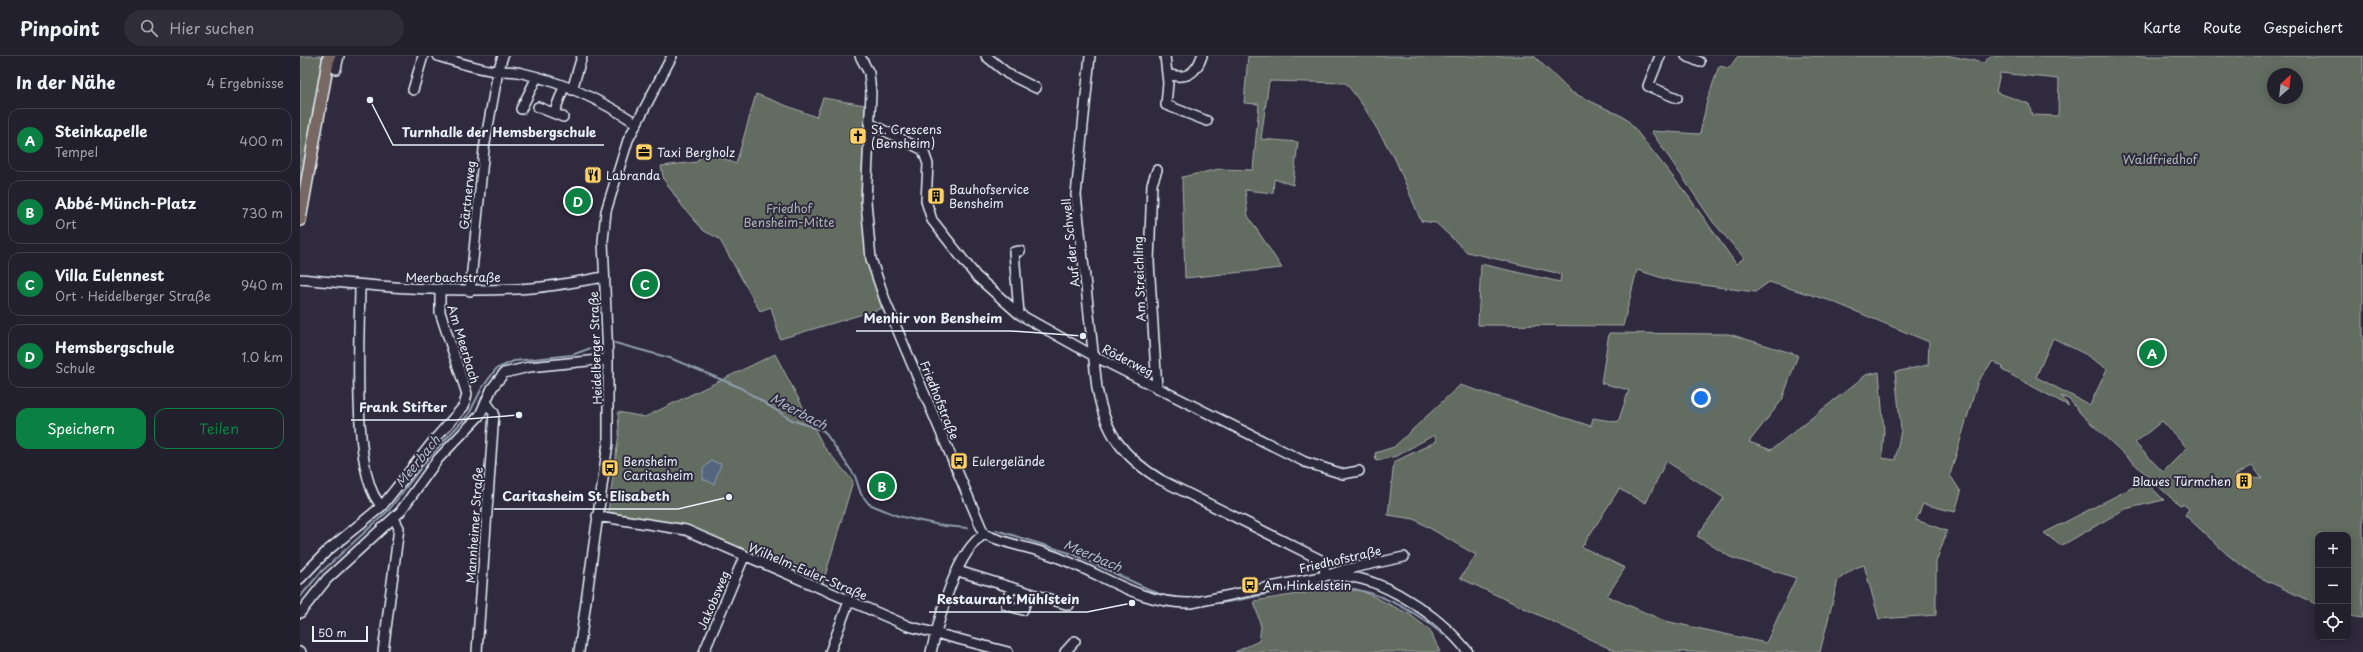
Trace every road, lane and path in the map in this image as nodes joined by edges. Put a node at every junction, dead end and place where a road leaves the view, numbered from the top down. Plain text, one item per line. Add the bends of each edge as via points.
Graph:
1 (326, 56) edge
2 (329, 56) edge
3 (339, 56) edge
4 (423, 56) edge
5 (438, 56) edge
6 (503, 56) edge
7 (582, 56) edge
8 (672, 56) edge
9 (863, 56) edge
10 (986, 56) edge
11 (1090, 56) edge
12 (1165, 56) edge
13 (1202, 56) edge
14 (1660, 56) edge
15 (1686, 56) edge
16 (1700, 62) dead end
17 (336, 69) dead end
18 (498, 71) junction
19 (1167, 74) junction
20 (537, 76) junction
21 (326, 77) junction
22 (1036, 88) dead end
23 (568, 89) junction
24 (413, 90) dead end
25 (1677, 98) dead end
26 (538, 107) dead end
27 (521, 109) dead end
28 (554, 113) junction
29 (563, 117) dead end
30 (1207, 121) dead end
31 (636, 123) junction
32 (870, 123) junction
33 (1157, 170) dead end
34 (300, 220) edge
35 (1020, 251) dead end
36 (604, 277) junction
37 (300, 279) edge
38 (360, 285) junction
39 (440, 289) junction
40 (470, 290) junction
41 (1019, 314) junction
42 (1094, 356) junction
43 (608, 359) junction
44 (1156, 388) junction
45 (486, 402) junction
46 (1359, 471) dead end
47 (382, 506) junction
48 (597, 516) junction
49 (394, 518) junction
50 (984, 534) junction
51 (744, 557) junction
52 (1404, 557) dead end
53 (958, 571) junction
54 (1325, 576) junction
55 (300, 578) edge
56 (1011, 587) junction
57 (1029, 593) junction
58 (849, 601) junction
59 (1069, 605) dead end
60 (300, 613) edge
61 (935, 632) junction
62 (1074, 641) dead end
63 (383, 652) edge
64 (477, 652) edge
65 (579, 652) edge
66 (704, 652) edge
67 (830, 652) edge
68 (931, 652) edge
69 (1008, 652) edge
70 (1065, 652) edge
71 (1468, 652) edge

1 - 21 main road
2 - 21 main road
3 - 17 street
4 - 24 street
5 - 18 street
6 - 18 street, Gärtnerweg
7 - 23 street
8 - 31 street, Heidelberger Straße
9 - 32 street, Friedhofstraße via 869,73
10 - 22 street via 1008,74
11 - 42 street, Auf der Schwell via 1076,195
12 - 19 street
13 - 19 street via 1197,68 1190,74 1178,77
14 - 25 street via 1648,86
15 - 16 street
18 - 20 street via 506,70
18 - 40 street, Gärtnerweg via 480,186
19 - 30 street via 1166,104
20 - 23 street
20 - 27 street
21 - 34 main road
23 - 28 street
23 - 31 street via 607,105
26 - 28 street
28 - 29 street
31 - 36 street, Heidelberger Straße via 608,201 603,242
32 - 41 street, Röderweg via 922,150 928,164 926,205 932,220 976,276
32 - 50 street, Friedhofstraße via 866,201 871,259 886,303
33 - 44 street, Am Streichling via 1152,184 1148,262
35 - 41 street via 1014,252
36 - 40 street, Meerbachstraße via 531,288
36 - 43 street, Heidelberger Straße
37 - 38 street, Meerbachstraße
38 - 39 street, Meerbachstraße
38 - 47 street via 360,420 365,468 374,498
39 - 40 street, Meerbachstraße
39 - 47 street, Am Meerbach via 440,312 467,394 466,402
41 - 42 street, Röderweg
42 - 44 street, Röderweg
42 - 54 street via 1097,388 1104,416 1117,442 1132,460 1161,480 1319,559 1324,566
43 - 45 street via 596,358 513,369 497,380
43 - 48 street, Heidelberger Straße via 608,442
44 - 46 street, Röderweg via 1305,462 1343,474
45 - 49 street via 480,415 438,459
45 - 64 street, Mannheimer Straße via 494,413
47 - 55 street, Am Meerbach via 327,551
48 - 51 street, Wilhelm-Euler-Straße via 686,530
48 - 65 street, Heidelberger Straße
49 - 60 street via 327,579
49 - 63 street via 399,528
50 - 53 street via 970,547
50 - 54 street, Friedhofstraße via 1075,563 1146,598 1174,603 1191,603
51 - 58 street, Wilhelm-Euler-Straße
51 - 66 street, Jakobsweg
52 - 54 street, Friedhofstraße
53 - 56 street
53 - 61 street
54 - 71 street via 1351,577 1398,594 1455,635
56 - 57 street
56 - 57 street via 1006,605 1023,610
57 - 59 street
58 - 61 street, Wilhelm-Euler-Straße via 908,626
58 - 67 street
61 - 68 street
61 - 69 street, Wilhelm-Euler-Straße
62 - 70 street

